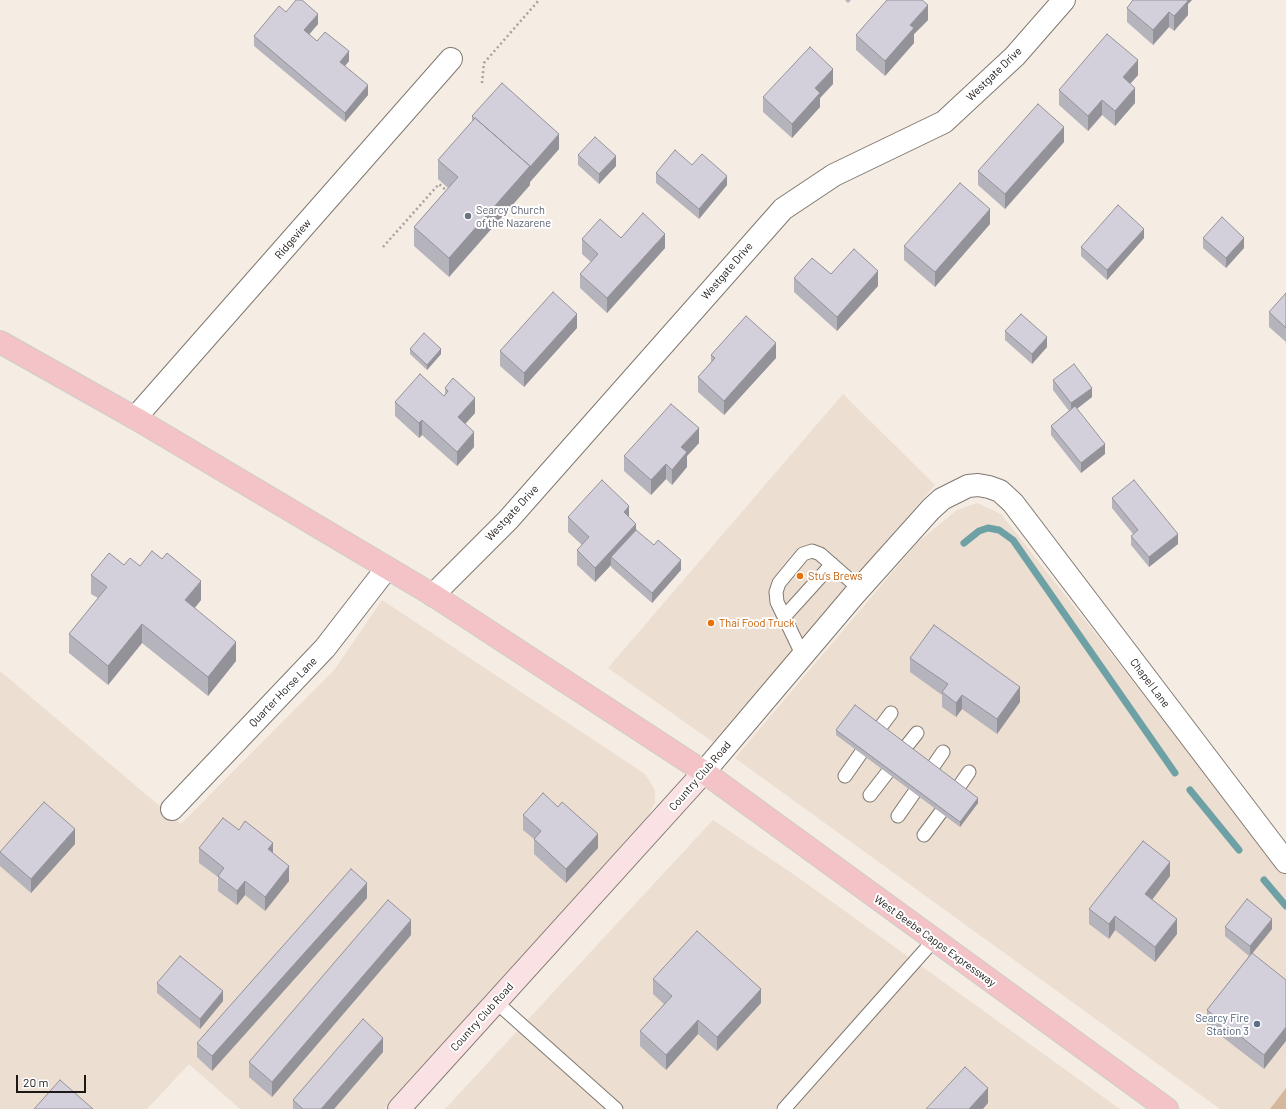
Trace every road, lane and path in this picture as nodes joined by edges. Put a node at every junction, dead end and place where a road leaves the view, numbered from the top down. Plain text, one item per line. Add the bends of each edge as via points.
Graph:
1 (539, 0) edge
2 (1064, 0) edge
3 (451, 59) dead end
4 (482, 82) dead end
5 (450, 194) edge
6 (383, 247) dead end
7 (0, 342) edge
8 (134, 418) junction
9 (1013, 503) joint
10 (832, 564) junction
11 (387, 568) junction
12 (860, 589) junction
13 (433, 595) junction
14 (784, 617) junction
15 (803, 656) junction
16 (891, 713) dead end
17 (879, 729) edge
18 (917, 733) dead end
19 (905, 748) edge
20 (943, 752) dead end
21 (861, 753) edge
22 (932, 768) edge
23 (704, 772) junction
24 (969, 772) dead end
25 (887, 773) edge
26 (844, 776) dead end
27 (958, 788) edge
28 (914, 793) edge
29 (870, 795) dead end
30 (172, 809) dead end
31 (941, 812) edge
32 (898, 816) dead end
33 (924, 835) dead end
34 (1286, 862) edge
35 (934, 940) junction
36 (496, 1002) junction
37 (399, 1109) edge
38 (616, 1109) edge
39 (784, 1109) edge
40 (1167, 1109) edge

1 - 4 path via 484,63
2 - 13 street, Westgate Drive via 1015,56 944,122 834,175 782,209 508,520
3 - 8 street, Ridgeview
5 - 6 path via 439,184
7 - 8 main road, West Beebe Capps Expressway
8 - 11 main road, West Beebe Capps Expressway
9 - 12 street, Country Club Road via 1000,491 978,485 968,486 942,499
9 - 34 street, Chapel Lane
10 - 12 lane
10 - 14 lane
10 - 14 lane via 812,551 803,554 779,583 776,592 777,602
11 - 13 main road, West Beebe Capps Expressway
11 - 30 street, Quarter Horse Lane via 325,648
12 - 15 street, Country Club Road
13 - 23 main road, West Beebe Capps Expressway
14 - 15 lane
15 - 23 street, Country Club Road
16 - 17 lane
18 - 19 lane
20 - 22 lane
21 - 26 lane
23 - 35 main road, West Beebe Capps Expressway
23 - 36 street, Country Club Road
24 - 27 lane
25 - 29 lane
28 - 32 lane
31 - 33 lane
35 - 39 lane
35 - 40 main road, West Beebe Capps Expressway
36 - 37 street, Country Club Road
36 - 38 lane

